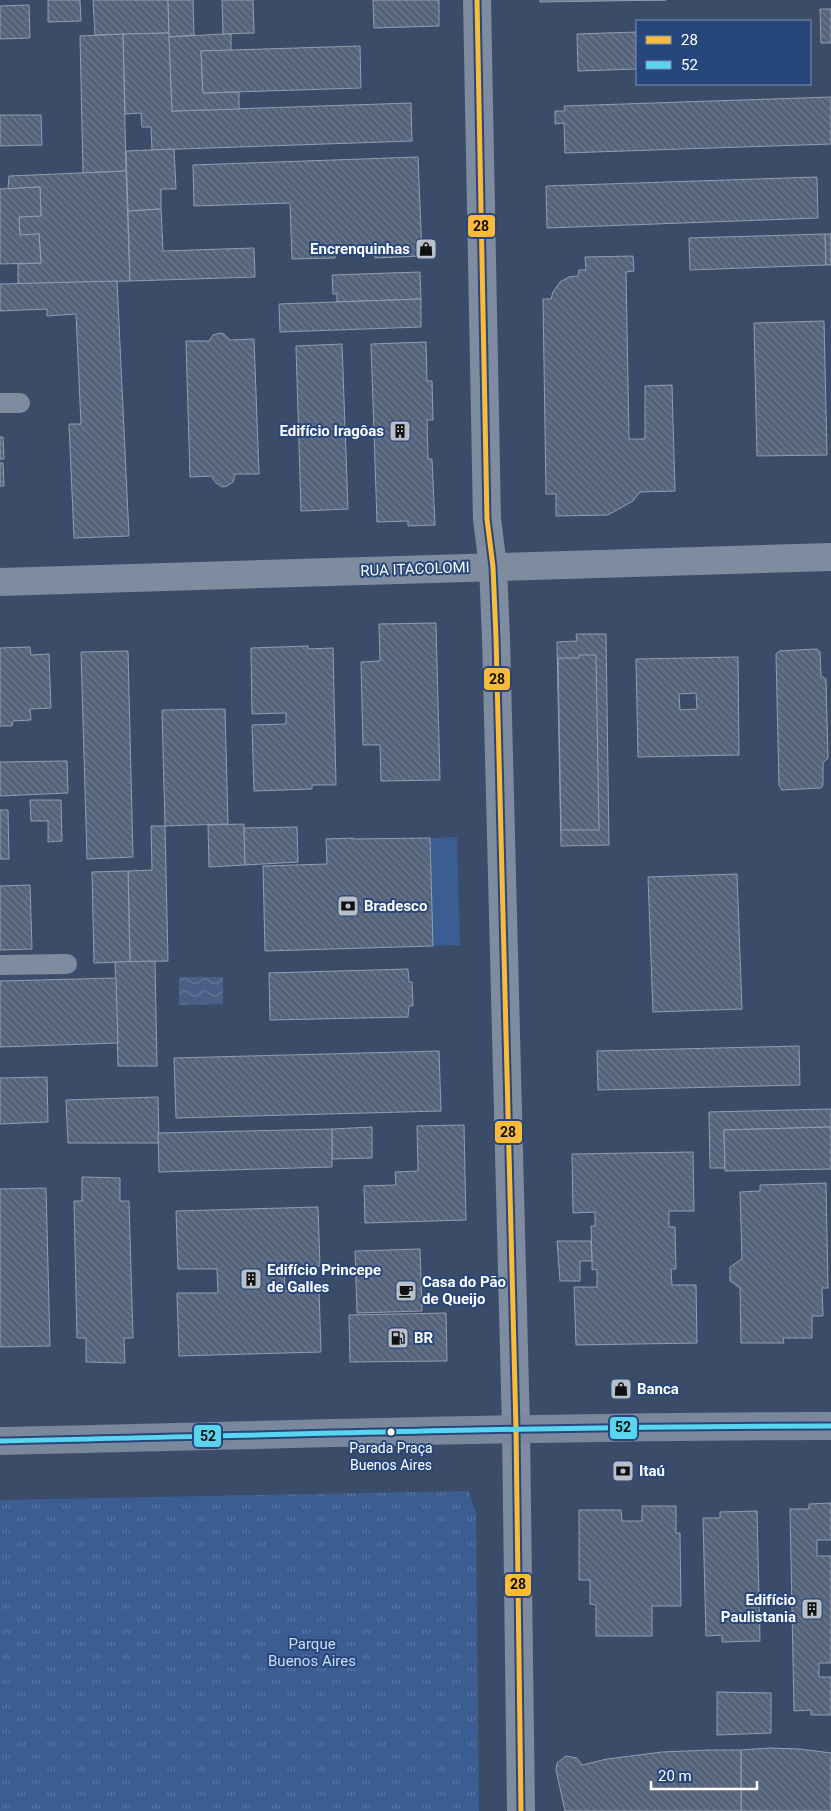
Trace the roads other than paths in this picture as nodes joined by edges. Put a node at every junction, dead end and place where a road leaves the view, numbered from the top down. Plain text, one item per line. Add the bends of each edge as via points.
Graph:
1 (477, 0) edge
2 (0, 403) edge
3 (20, 403) dead end
4 (831, 557) edge
5 (493, 567) junction
6 (0, 582) edge
7 (67, 964) dead end
8 (0, 965) edge
9 (831, 1426) edge
10 (516, 1429) junction
11 (0, 1441) edge
12 (521, 1811) edge

1 - 5 street via 487,519
2 - 3 lane
4 - 5 street, RUA ITACOLOMI
5 - 6 street, RUA ITACOLOMI
5 - 10 street
7 - 8 lane
9 - 10 main road
10 - 11 main road
10 - 12 street

